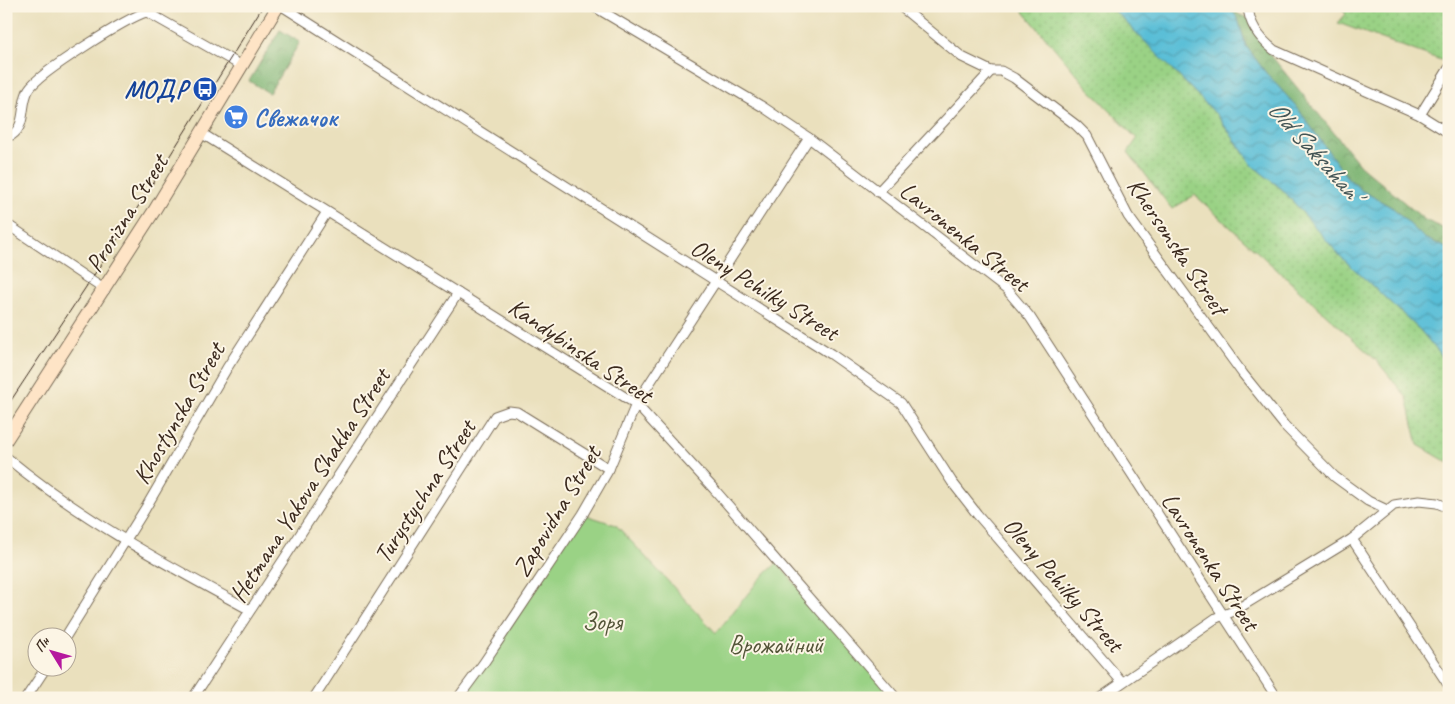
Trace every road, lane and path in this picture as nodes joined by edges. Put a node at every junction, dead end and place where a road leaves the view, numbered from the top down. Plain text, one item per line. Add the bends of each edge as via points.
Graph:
1 (278, 6) edge
2 (282, 6) edge
3 (593, 6) edge
4 (900, 6) edge
5 (1248, 6) edge
6 (146, 9) edge
7 (242, 66) junction
8 (1449, 68) edge
9 (991, 71) junction
10 (1420, 115) junction
11 (201, 133) junction
12 (1449, 134) edge
13 (6, 135) edge
14 (809, 138) junction
15 (878, 192) junction
16 (327, 212) junction
17 (6, 228) edge
18 (716, 281) junction
19 (105, 290) junction
20 (458, 293) junction
21 (636, 404) junction
22 (6, 440) edge
23 (6, 457) edge
24 (609, 469) junction
25 (1391, 508) junction
26 (1449, 508) edge
27 (1352, 540) junction
28 (126, 541) junction
29 (250, 610) junction
30 (1222, 615) junction
31 (72, 626) edge
32 (40, 676) edge
33 (1122, 682) junction
34 (1449, 686) edge
35 (26, 698) edge
36 (193, 698) edge
37 (314, 698) edge
38 (458, 698) edge
39 (896, 698) edge
40 (1100, 698) edge
41 (1277, 698) edge

1 - 7 main road, Prorizna Street
2 - 18 street, Oleny Pchilky Street
3 - 14 street, Lavronenka Street
4 - 9 street, Khersonska Street via 951,49
5 - 10 street via 1257,34 1274,50
6 - 7 street
6 - 13 street via 41,76 26,95 18,128
7 - 11 main road, Prorizna Street
8 - 10 street
9 - 15 street
9 - 25 street, Khersonska Street via 1001,71 1014,78 1087,136 1128,216 1284,426 1336,477 1368,500
10 - 12 street
11 - 16 street, Kandybinska Street
11 - 19 main road, Prorizna Street
14 - 15 street, Lavronenka Street
14 - 18 street, Zapovidna Street
15 - 30 street, Lavronenka Street via 994,278 1017,300
16 - 20 street, Kandybinska Street
16 - 28 street, Khostynska Street via 227,368
17 - 19 street via 11,227
18 - 21 street, Zapovidna Street
18 - 33 street, Oleny Pchilky Street via 901,403 952,482 977,514
19 - 22 main road, Prorizna Street
20 - 21 street, Kandybinska Street
20 - 29 street, Hetmana Yakova Shakha Street
21 - 24 street, Zapovidna Street
21 - 39 street, Kandybinska Street via 719,494
23 - 28 street
24 - 37 street, Turystychna Street via 517,412 496,416
24 - 38 street, Zapovidna Street via 583,514
25 - 26 street via 1419,501
25 - 27 street
27 - 30 street via 1234,611
27 - 34 street
28 - 29 street
28 - 31 street, Khostynska Street
29 - 36 street, Hetmana Yakova Shakha Street
30 - 33 street
30 - 41 street, Lavronenka Street
32 - 35 street
33 - 40 street, Oleny Pchilky Street

